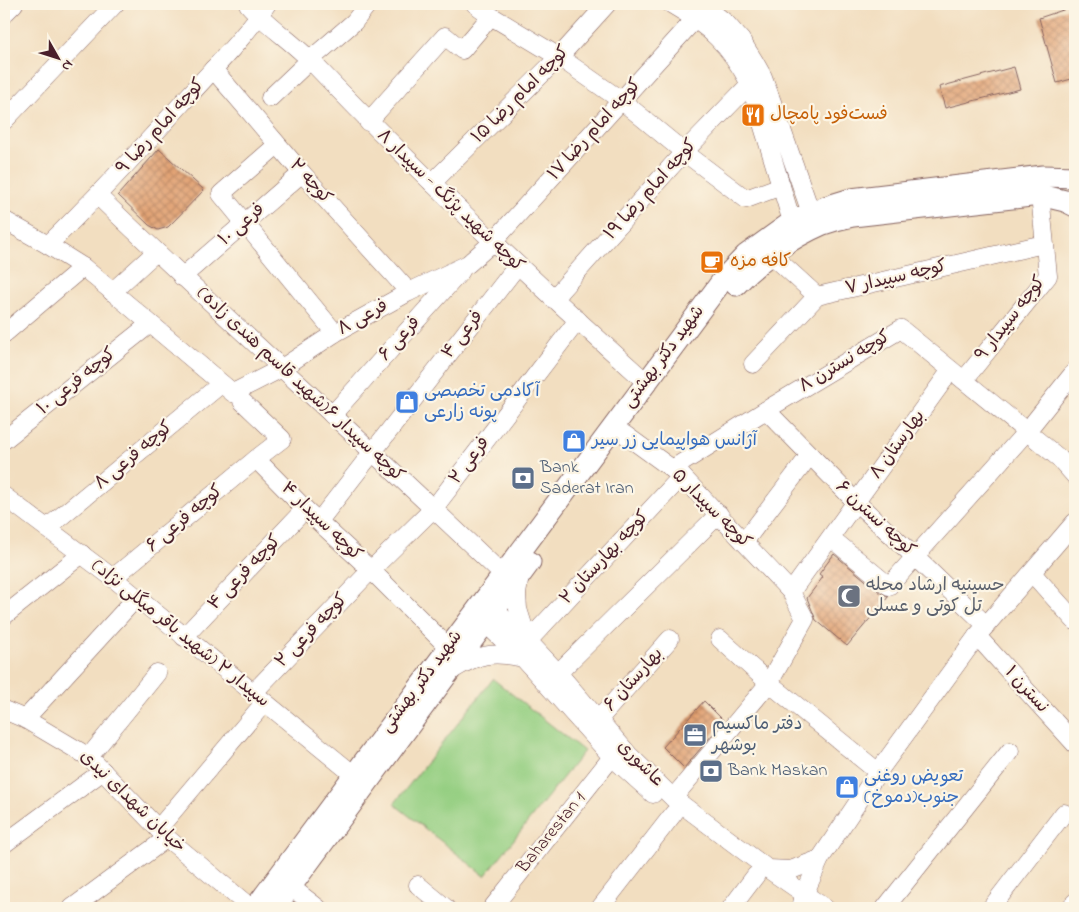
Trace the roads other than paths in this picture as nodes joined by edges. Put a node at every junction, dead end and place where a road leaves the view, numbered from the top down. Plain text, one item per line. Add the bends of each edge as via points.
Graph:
1 (14, 4) edge
2 (115, 4) edge
3 (368, 4) edge
4 (475, 4) edge
5 (607, 4) edge
6 (671, 4) edge
7 (258, 8) edge
8 (699, 11) edge
9 (4, 14) edge
10 (491, 16) junction
11 (560, 57) junction
12 (310, 60) junction
13 (213, 69) junction
14 (750, 84) junction
15 (270, 98) dead end
16 (622, 101) junction
17 (768, 116) junction
18 (4, 122) edge
19 (368, 122) junction
20 (278, 144) junction
21 (684, 152) junction
22 (302, 173) junction
23 (1075, 177) edge
24 (432, 183) junction
25 (782, 186) junction
26 (1040, 195) junction
27 (98, 196) junction
28 (1075, 206) edge
29 (246, 222) junction
30 (805, 222) junction
31 (7, 226) edge
32 (493, 242) junction
33 (48, 245) junction
34 (1035, 246) dead end
35 (156, 252) junction
36 (772, 255) junction
37 (468, 264) junction
38 (517, 266) junction
39 (83, 267) junction
40 (182, 277) junction
41 (112, 292) junction
42 (409, 292) junction
43 (817, 296) junction
44 (553, 298) junction
45 (578, 320) junction
46 (150, 324) junction
47 (336, 333) junction
48 (4, 334) edge
49 (753, 364) dead end
50 (282, 368) junction
51 (1075, 371) edge
52 (958, 375) junction
53 (646, 382) junction
54 (232, 393) junction
55 (766, 410) junction
56 (332, 415) junction
57 (1027, 431) junction
58 (624, 434) junction
59 (4, 440) edge
60 (373, 453) junction
61 (810, 455) junction
62 (256, 459) junction
63 (677, 472) junction
64 (1075, 476) edge
65 (4, 496) edge
66 (857, 503) junction
67 (434, 508) junction
68 (306, 509) junction
69 (719, 514) junction
70 (319, 521) junction
71 (1075, 522) edge
72 (47, 528) junction
73 (831, 538) junction
74 (744, 542) junction
75 (82, 554) junction
76 (915, 557) junction
77 (371, 570) junction
78 (1032, 573) junction
79 (511, 575) junction
80 (113, 578) junction
81 (791, 592) junction
82 (136, 598) junction
83 (486, 614) junction
84 (4, 616) edge
85 (1075, 621) edge
86 (982, 631) junction
87 (184, 637) junction
88 (670, 639) dead end
89 (720, 639) dead end
90 (528, 641) junction
91 (448, 647) junction
92 (533, 660) junction
93 (449, 672) junction
94 (157, 673) dead end
95 (558, 673) junction
96 (769, 683) junction
97 (258, 698) junction
98 (4, 710) edge
99 (25, 719) junction
100 (598, 720) junction
101 (1075, 744) edge
102 (1010, 751) dead end
103 (89, 756) junction
104 (612, 757) junction
105 (103, 771) junction
106 (878, 772) junction
107 (354, 775) junction
108 (674, 805) junction
109 (1064, 813) dead end
110 (163, 834) junction
111 (4, 844) edge
112 (820, 859) junction
113 (762, 872) junction
114 (418, 885) dead end
115 (291, 888) junction
116 (1075, 902) edge
117 (802, 905) edge
118 (72, 908) edge
119 (253, 908) edge
120 (275, 908) edge
121 (318, 908) edge
122 (446, 908) edge
123 (492, 908) edge
124 (600, 908) edge
125 (731, 908) edge
126 (824, 908) edge
127 (885, 908) edge
128 (991, 908) edge
129 (1070, 908) edge

1 - 9 street
2 - 18 street
3 - 12 street via 354,22
4 - 10 street
5 - 11 street, کوچه امام رضا ۱۵
6 - 8 street
7 - 12 street, کوچه شهید پژنگ - سپیدار ۸
7 - 13 street, کوچه امام رضا ۹
8 - 14 street via 730,50
8 - 16 street, کوچه امام رضا ۱۷
8 - 17 street via 726,23 741,40 763,77
10 - 11 street
10 - 19 street via 462,50 445,36
11 - 16 street
11 - 24 street, کوچه امام رضا ۱۵
12 - 15 street
12 - 19 street, کوچه شهید پژنگ - سپیدار ۸
13 - 20 street, کوچه ۲
13 - 27 street, کوچه امام رضا ۹
14 - 17 street
14 - 21 street, کوچه امام رضا ۱۹
16 - 21 street
16 - 32 street, کوچه امام رضا ۱۷
17 - 25 street
17 - 30 street
19 - 24 street, کوچه شهید پژنگ - سپیدار ۸
20 - 22 street, کوچه ۲
20 - 29 street via 221,194
21 - 25 street via 746,199
21 - 44 street, کوچه امام رضا ۱۹
22 - 29 street, فرعی ۱۰
22 - 42 street, کوچه ۲
23 - 30 main road, شهید دکتر بهشتی via 1043,176 851,199
24 - 32 street, کوچه شهید پژنگ - سپیدار ۸
25 - 30 street
26 - 28 main road, شهید دکتر بهشتی
26 - 30 main road, شهید دکتر بهشتی via 853,216 825,223
26 - 52 street, کوچه سپیدار ۹ via 1048,276
27 - 33 street, کوچه امام رضا ۹
27 - 35 street, کوچه سپیدار ۶(شهید قاسم هندی زاده)
29 - 40 street, فرعی ۱۰
29 - 47 street
30 - 36 main road, شهید دکتر بهشتی
30 - 53 main road, شهید دکتر بهشتی via 752,251 725,278
31 - 33 street
32 - 37 street, فرعی ۸
32 - 38 street, کوچه شهید پژنگ - سپیدار ۸
33 - 39 street
34 - 43 street, کوچه سپیدار ۷
35 - 40 street, کوچه سپیدار ۶(شهید قاسم هندی زاده)
35 - 41 street
36 - 43 street
36 - 58 main road, شهید دکتر بهشتی via 749,272 725,297
37 - 42 street, فرعی ۸
37 - 56 street, فرعی ۶
38 - 44 street, کوچه شهید پژنگ - سپیدار ۸
38 - 60 street, فرعی ۴
39 - 41 street
39 - 48 street
40 - 50 street, کوچه سپیدار ۶(شهید قاسم هندی زاده)
41 - 46 street
42 - 47 street, فرعی ۸
43 - 49 street
44 - 45 street, کوچه شهید پژنگ - سپیدار ۸
45 - 53 street, کوچه شهید پژنگ - سپیدار ۸
45 - 67 street, فرعی ۲
46 - 54 street
46 - 59 street, کوچه فرعی ۱۰
47 - 50 street, فرعی ۸
50 - 54 street, فرعی ۸
50 - 56 street, کوچه سپیدار ۶(شهید قاسم هندی زاده)
51 - 57 street
52 - 55 street, کوچه نسترن ۸ via 901,329
52 - 57 street, کوچه نسترن ۸
52 - 66 street, بهارستان ۸
53 - 79 main road, شهید دکتر بهشتی
54 - 62 street via 282,439
54 - 72 street, کوچه فرعی ۸
55 - 61 street, کوچه نسترن ۶
55 - 63 street, کوچه نسترن ۸
56 - 60 street, کوچه سپیدار ۶(شهید قاسم هندی زاده)
57 - 64 street, کوچه نسترن ۸
57 - 76 street
58 - 63 street, کوچه سپیدار ۵
58 - 79 main road, شهید دکتر بهشتی
60 - 67 street, کوچه سپیدار ۶(شهید قاسم هندی زاده)
60 - 70 street
61 - 66 street, کوچه نسترن ۶
61 - 74 street
62 - 68 street, کوچه سپیدار ۴
62 - 80 street, کوچه فرعی ۶
63 - 69 street, کوچه سپیدار ۵
63 - 90 street, کوچه بهارستان ۲
65 - 72 street, سپیدار ۲ (شهید باقر میگلی نژاد)
66 - 73 street, بهارستان ۸
66 - 76 street, کوچه نسترن ۶
67 - 77 street, فرعی ۲
67 - 79 street, کوچه سپیدار ۶(شهید قاسم هندی زاده)
68 - 70 street, کوچه سپیدار ۴
68 - 87 street, کوچه فرعی ۴
69 - 74 street, کوچه سپیدار ۵
69 - 95 street
70 - 77 street, کوچه سپیدار ۴
71 - 78 street
72 - 75 street, سپیدار ۲ (شهید باقر میگلی نژاد)
73 - 76 street via 890,586
73 - 81 street, بهارستان ۸
74 - 81 street, کوچه سپیدار ۵
75 - 80 street, سپیدار ۲ (شهید باقر میگلی نژاد)
75 - 84 street
76 - 86 street, کوچه نسترن ۶
77 - 91 street, کوچه سپیدار ۴
77 - 97 street, کوچه فرعی ۲
78 - 85 street
78 - 86 street
79 - 83 main road, شهید دکتر بهشتی
79 - 90 street, عاشوری
80 - 82 street, سپیدار ۲ (شهید باقر میگلی نژاد)
81 - 96 street, کوچه سپیدار ۵ via 805,619
82 - 87 street, سپیدار ۲ (شهید باقر میگلی نژاد)
82 - 99 street
83 - 90 street
83 - 91 main road, شهید دکتر بهشتی
83 - 92 street
83 - 93 main road, شهید دکتر بهشتی
86 - 101 street, نسترن ۱
86 - 106 street
87 - 97 street, سپیدار ۲ (شهید باقر میگلی نژاد)
88 - 100 street, بهارستان ۶
89 - 96 street
90 - 92 street, عاشوری
91 - 107 main road, شهید دکتر بهشتی
92 - 93 street via 504,654 488,655 468,660
92 - 95 street, عاشوری
92 - 104 street, عاشوری
93 - 115 main road, شهید دکتر بهشتی
94 - 103 street
95 - 100 street, عاشوری
96 - 106 street
96 - 108 street
97 - 107 street, سپیدار ۲ (شهید باقر میگلی نژاد)
97 - 110 street, کوچه فرعی ۲
98 - 99 street, خیابان شهدای نیدی
99 - 103 street, خیابان شهدای نیدی
100 - 108 street, عاشوری
102 - 127 street
103 - 105 street, خیابان شهدای نیدی
104 - 108 street, عاشوری
104 - 123 street, Baharestan 1
105 - 110 street, خیابان شهدای نیدی
105 - 111 street
106 - 112 street
107 - 119 main road, شهید دکتر بهشتی
108 - 113 street, عاشوری
108 - 124 street
109 - 128 street
110 - 118 street, کوچه فرعی ۲
110 - 119 street, خیابان شهدای نیدی
112 - 113 street via 792,870
112 - 117 street
113 - 117 street, عاشوری
113 - 125 street
114 - 122 street
115 - 120 main road, شهید دکتر بهشتی
115 - 121 street
116 - 129 street
117 - 126 street, عاشوری

